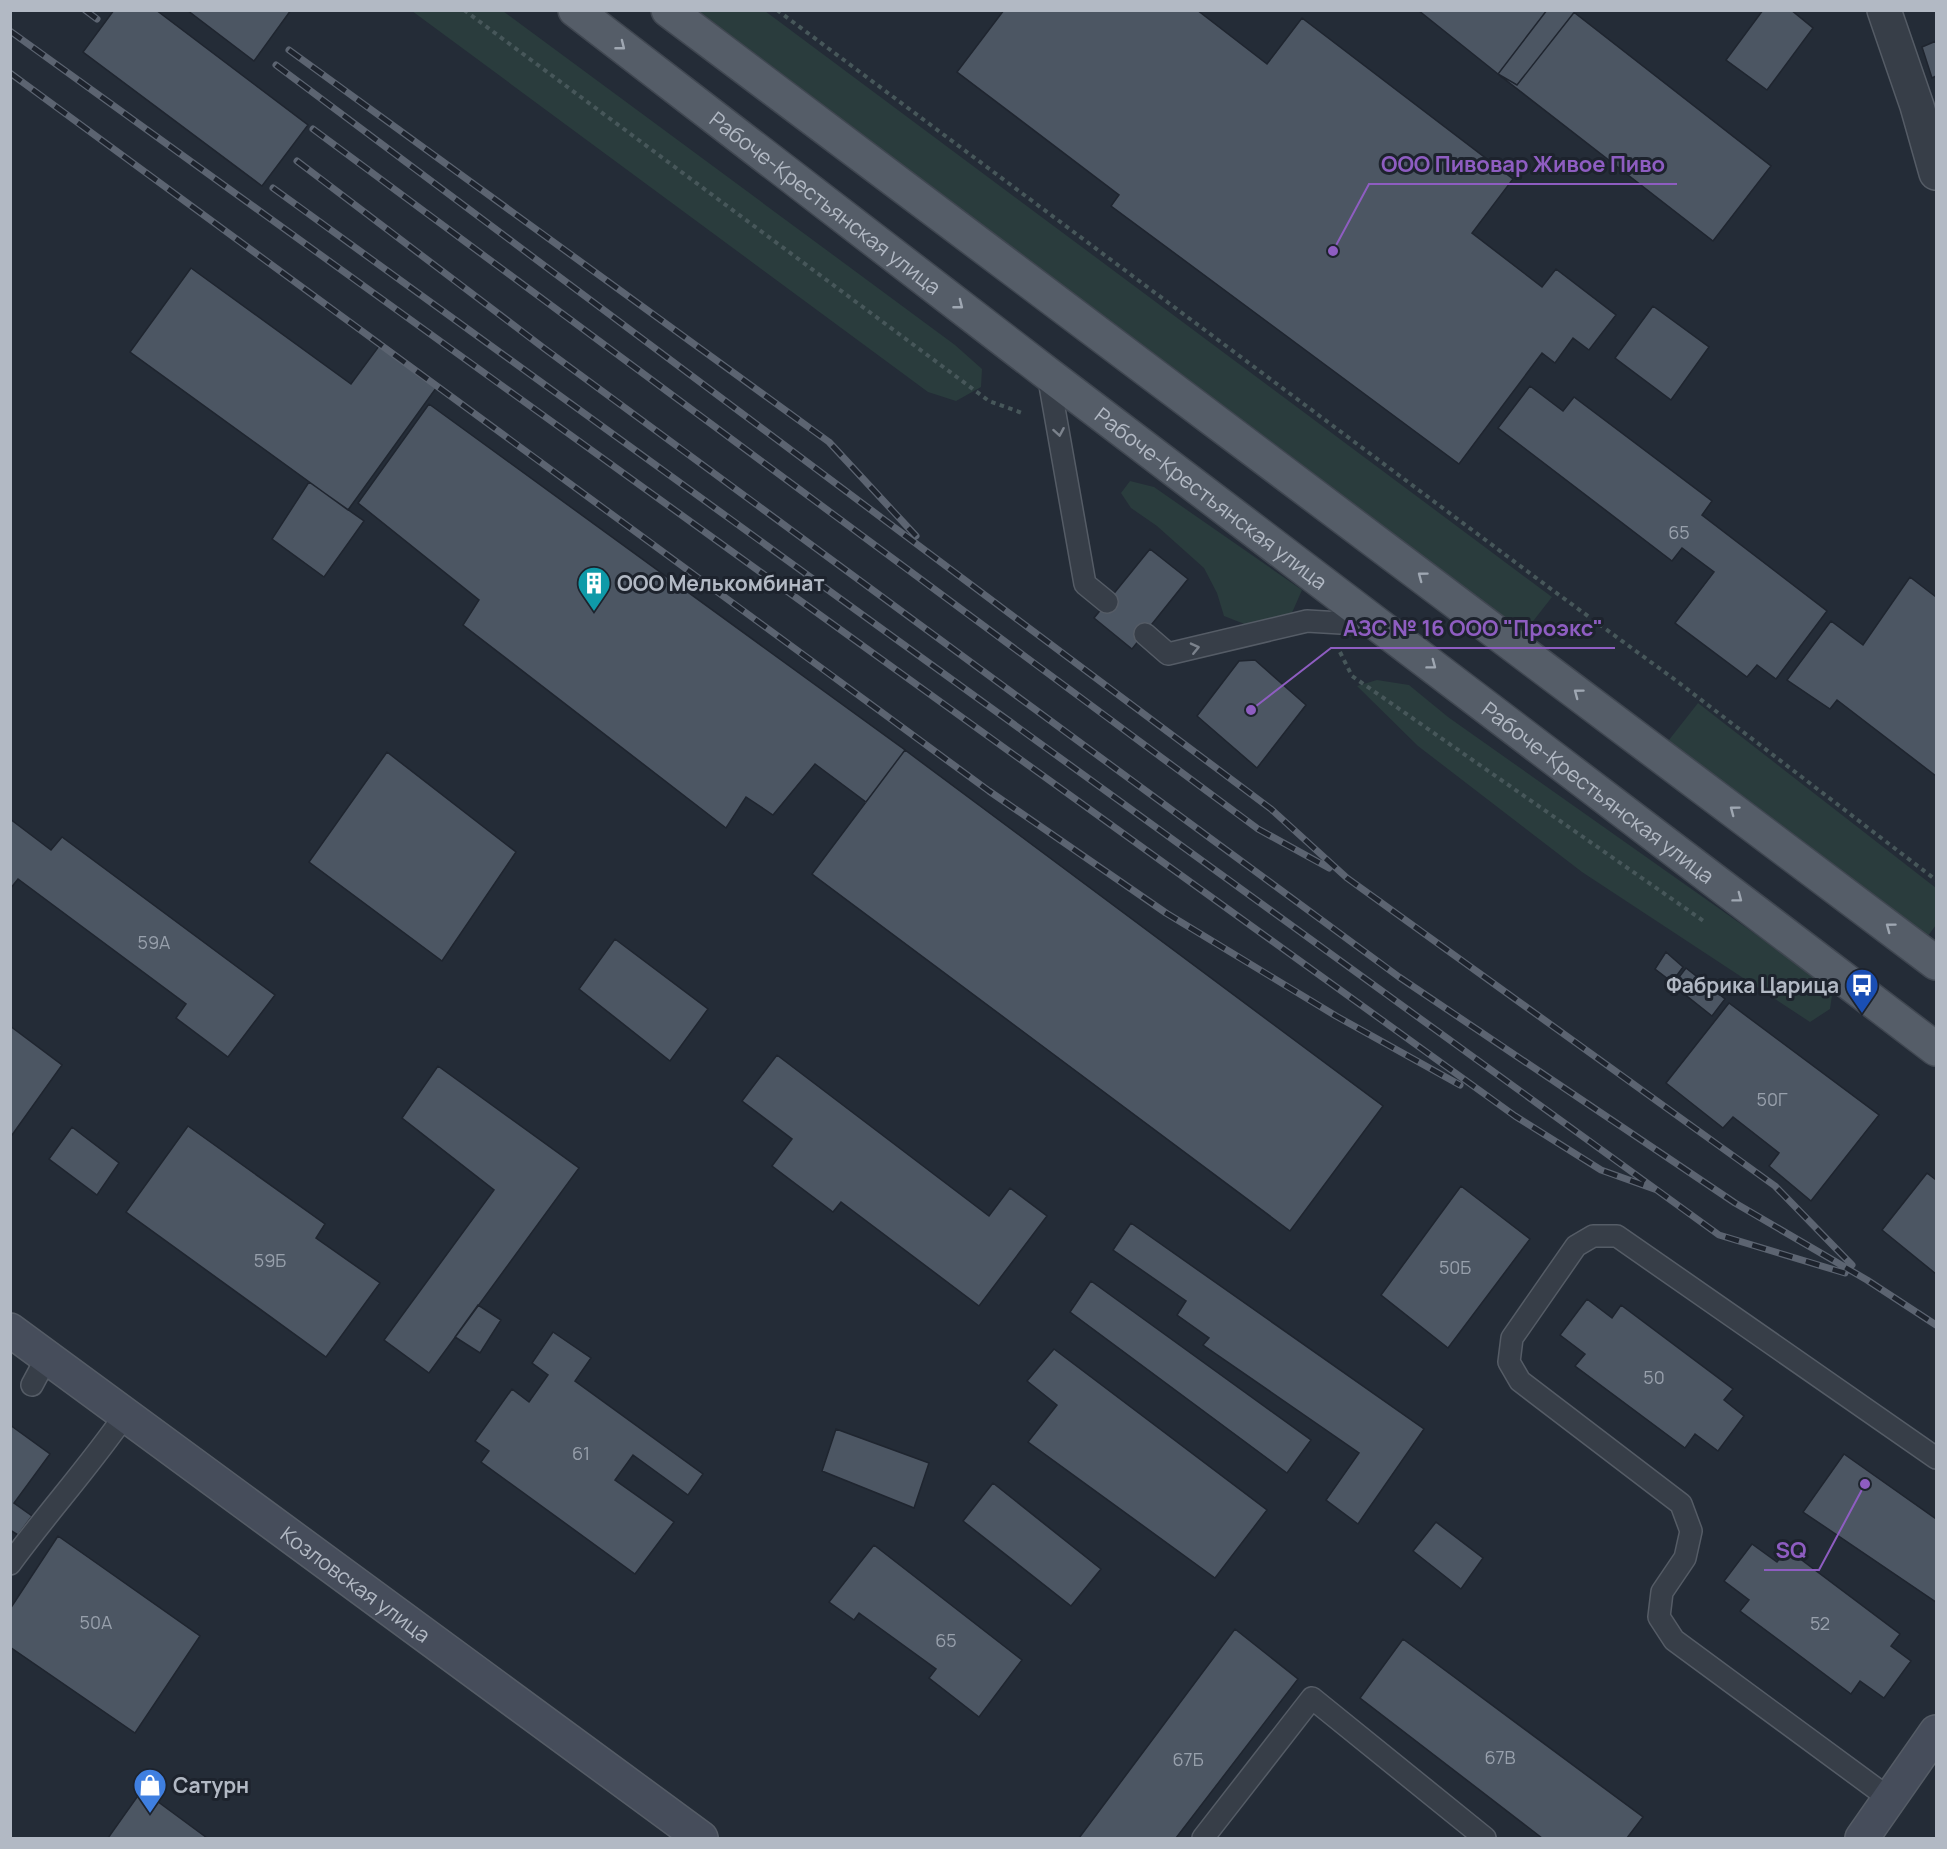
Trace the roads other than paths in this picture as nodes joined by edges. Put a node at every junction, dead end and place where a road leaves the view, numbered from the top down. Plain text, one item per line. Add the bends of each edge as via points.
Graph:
1 (575, 10) edge
2 (668, 10) edge
3 (1884, 10) edge
4 (1936, 173) edge
5 (1048, 374) junction
6 (1107, 602) dead end
7 (1380, 625) junction
8 (1145, 633) dead end
9 (1936, 963) edge
10 (1936, 1049) edge
11 (10, 1330) edge
12 (125, 1415) junction
13 (1936, 1458) edge
14 (10, 1564) edge
15 (1936, 1732) edge
16 (1890, 1799) junction
17 (701, 1839) edge
18 (1203, 1839) edge
19 (1485, 1839) edge
20 (1862, 1839) edge

1 -> 5 main road, Рабоче-Крестьянская улица
9 -> 2 main road
3 - 4 street
5 -> 6 lane via 1085,584
5 - 7 main road, Рабоче-Крестьянская улица
8 -> 7 lane via 1168,654 1307,621
7 -> 10 main road, Рабоче-Крестьянская улица
11 - 12 street, Козловская улица via 40,1371
12 - 14 lane
12 - 17 street, Козловская улица
13 - 16 lane via 1617,1236 1593,1236 1576,1246 1512,1338 1509,1362 1520,1381 1681,1504 1691,1532 1685,1558 1662,1592 1659,1617 1674,1640
15 - 16 street
16 - 20 street
18 - 19 lane via 1312,1698

